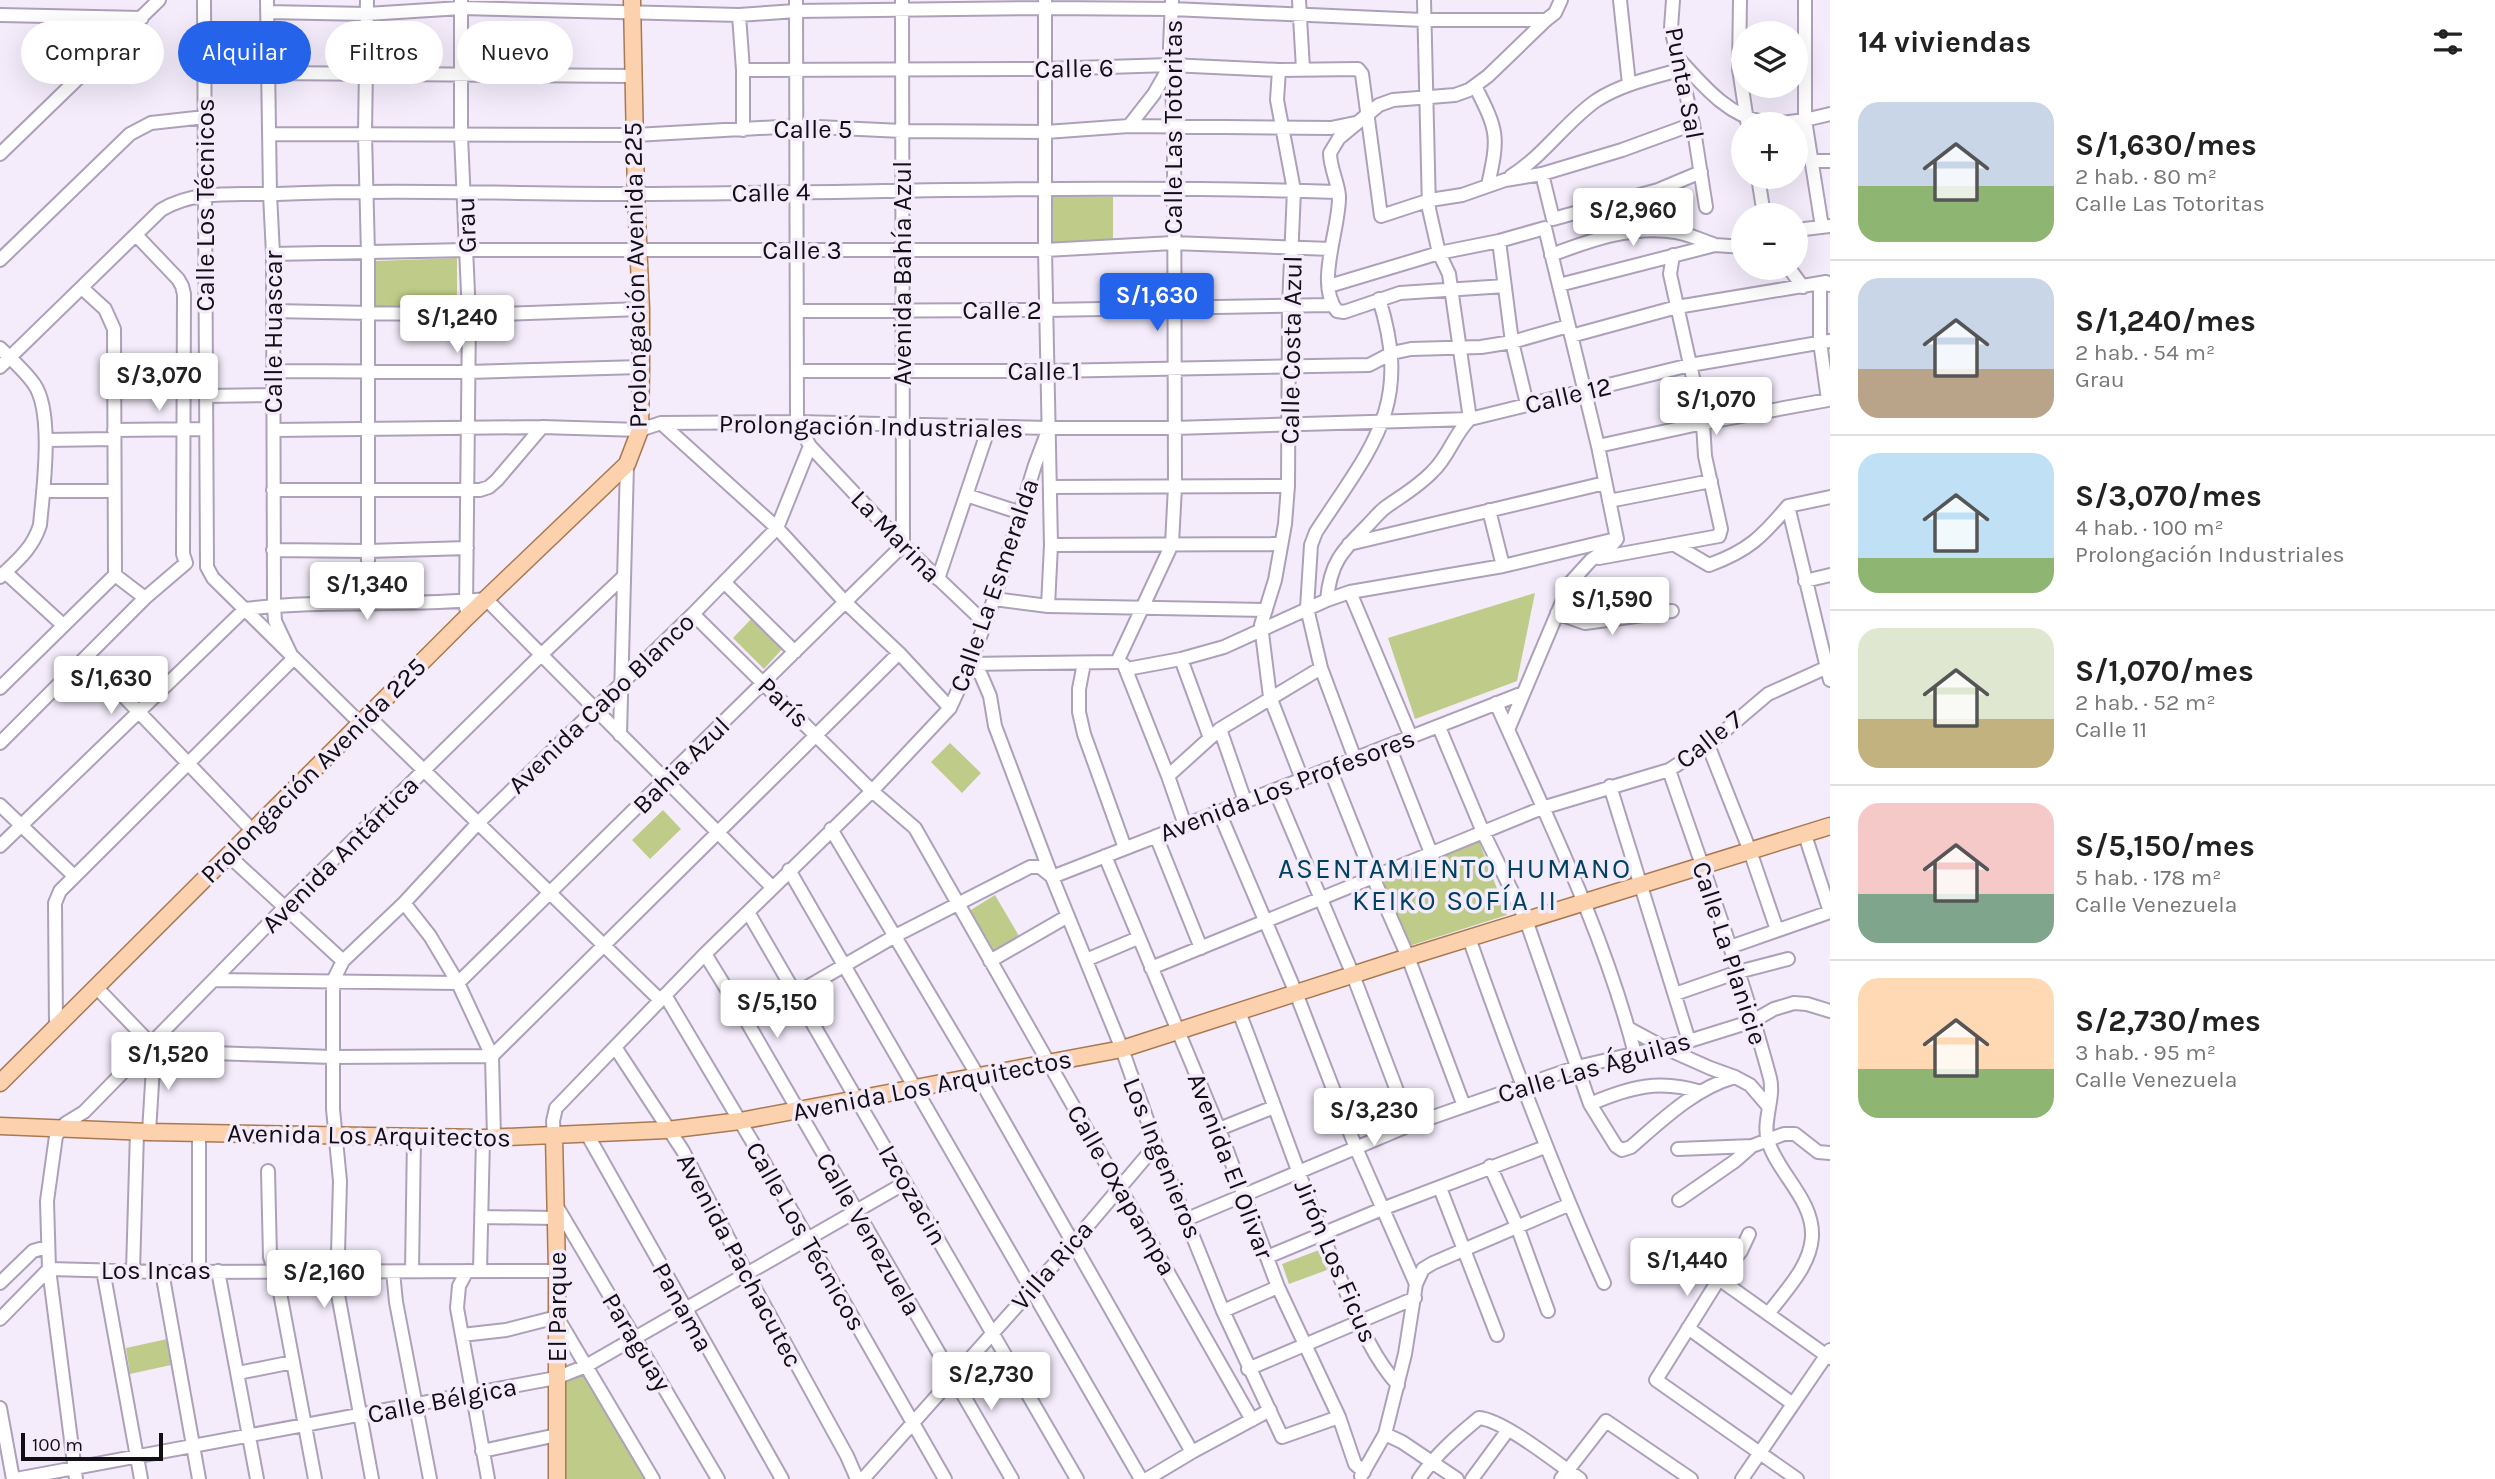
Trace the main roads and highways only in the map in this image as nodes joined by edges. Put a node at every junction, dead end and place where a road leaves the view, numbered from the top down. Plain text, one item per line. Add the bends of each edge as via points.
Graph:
1 (632, 7) edge
2 (1830, 826) edge
3 (0, 1083) edge
4 (0, 1126) edge
5 (554, 1136) junction
6 (557, 1479) edge

1 - 3 main road, Prolongación Avenida 225 via 641,367 640,430 627,464 466,618
2 - 5 main road, Avenida Los Arquitectos via 1122,1049 740,1121
4 - 5 main road, Avenida Los Arquitectos via 414,1137
5 - 6 main road, El Parque

